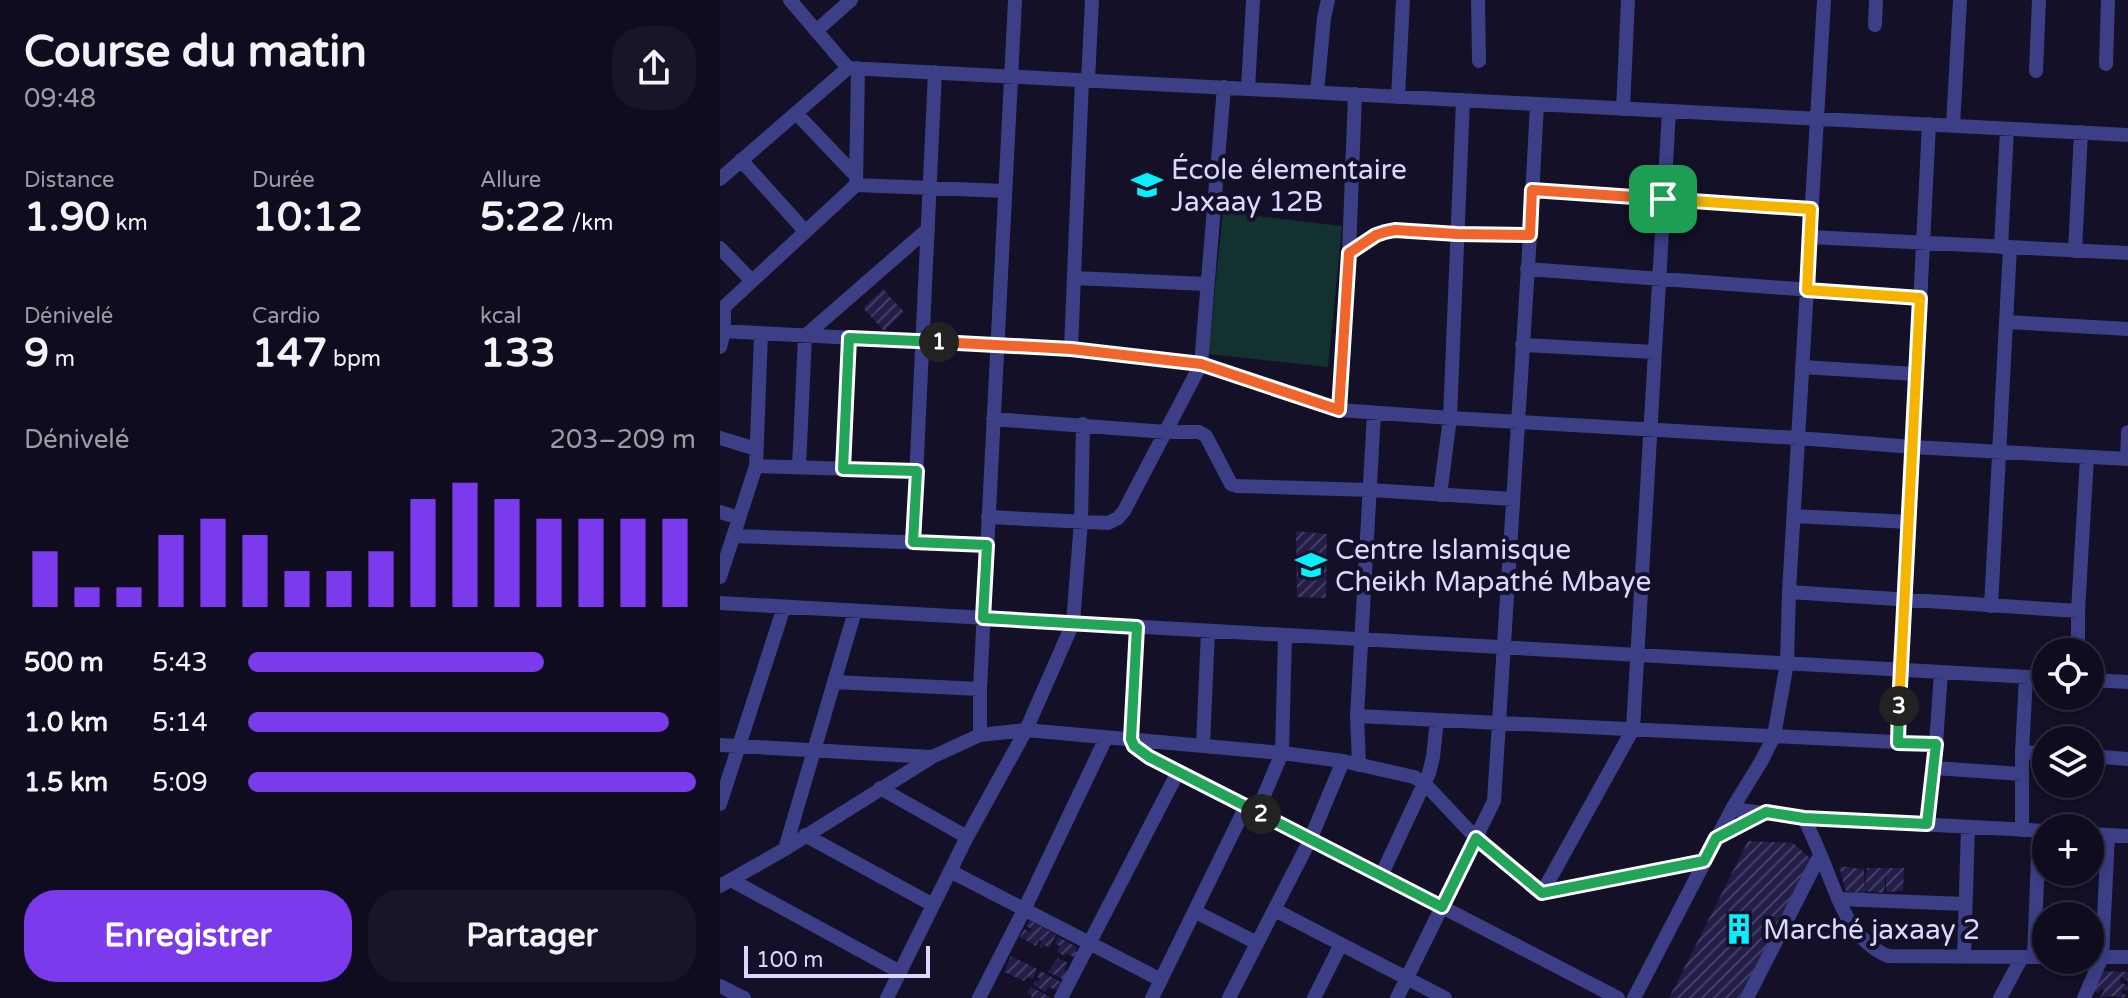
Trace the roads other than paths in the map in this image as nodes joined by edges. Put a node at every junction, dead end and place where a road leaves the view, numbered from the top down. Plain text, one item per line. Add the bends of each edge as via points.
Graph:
1 (790, 0) edge
2 (851, 0) edge
3 (1015, 0) edge
4 (1092, 0) edge
5 (1253, 0) edge
6 (1328, 0) edge
7 (1403, 0) edge
8 (1478, 0) edge
9 (1628, 0) edge
10 (1824, 0) edge
11 (1876, 0) edge
12 (1960, 0) edge
13 (2039, 0) edge
14 (2108, 0) edge
15 (1875, 25) dead end
16 (816, 31) junction
17 (1479, 61) dead end
18 (2106, 64) dead end
19 (853, 68) junction
20 (2036, 71) dead end
21 (935, 72) junction
22 (1011, 76) junction
23 (1085, 80) junction
24 (1224, 87) junction
25 (1248, 89) junction
26 (1317, 92) junction
27 (1355, 94) junction
28 (1398, 97) junction
29 (1463, 100) junction
30 (1537, 104) junction
31 (1623, 109) junction
32 (1669, 111) junction
33 (796, 113) junction
34 (1816, 119) junction
35 (1929, 124) junction
36 (1953, 126) junction
37 (2007, 129) junction
38 (2081, 132) junction
39 (2128, 135) edge
40 (741, 160) junction
41 (720, 179) edge
42 (856, 180) junction
43 (930, 188) junction
44 (1532, 190) junction
45 (1005, 191) junction
46 (1663, 199) junction
47 (1811, 209) junction
48 (928, 229) junction
49 (805, 231) junction
50 (1457, 234) junction
51 (1530, 235) junction
52 (1810, 237) junction
53 (1923, 243) junction
54 (2005, 247) junction
55 (720, 248) edge
56 (2075, 251) junction
57 (1349, 253) junction
58 (2128, 253) edge
59 (1527, 269) junction
60 (1074, 278) junction
61 (1659, 279) junction
62 (752, 281) junction
63 (1206, 284) junction
64 (1807, 290) junction
65 (1920, 298) junction
66 (2006, 322) junction
67 (2128, 329) edge
68 (761, 334) junction
69 (805, 336) junction
70 (721, 337) edge
71 (849, 338) junction
72 (923, 342) junction
73 (997, 345) junction
74 (1522, 345) junction
75 (1071, 349) junction
76 (1655, 352) junction
77 (1201, 364) junction
78 (1802, 367) junction
79 (1916, 374) junction
80 (1339, 410) junction
81 (1374, 413) junction
82 (1450, 418) junction
83 (993, 419) junction
84 (1517, 422) junction
85 (1083, 424) junction
86 (1650, 430) junction
87 (1166, 432) junction
88 (2128, 432) edge
89 (720, 438) edge
90 (1798, 438) junction
91 (1913, 447) junction
92 (756, 449) junction
93 (1999, 452) junction
94 (2087, 457) junction
95 (2127, 459) edge
96 (756, 466) junction
97 (799, 467) junction
98 (843, 469) junction
99 (917, 471) junction
100 (1370, 490) junction
101 (1440, 495) junction
102 (1513, 499) junction
103 (720, 512) edge
104 (1794, 516) junction
105 (988, 517) junction
106 (739, 518) junction
107 (1081, 521) junction
108 (1909, 522) junction
109 (733, 536) junction
110 (913, 542) junction
111 (987, 545) junction
112 (720, 577) edge
113 (1789, 592) junction
114 (1905, 600) junction
115 (720, 603) edge
116 (1991, 606) junction
117 (784, 607) junction
118 (855, 611) junction
119 (2078, 611) junction
120 (983, 618) junction
121 (1073, 623) junction
122 (1137, 627) junction
123 (1208, 631) junction
124 (1285, 635) junction
125 (2078, 638) edge
126 (1360, 639) junction
127 (1504, 647) junction
128 (1637, 655) junction
129 (1787, 663) junction
130 (1901, 670) junction
131 (1941, 672) junction
132 (2026, 677) junction
133 (2032, 677) edge
134 (2104, 681) edge
135 (834, 682) junction
136 (2128, 682) edge
137 (980, 689) junction
138 (1357, 716) junction
139 (1437, 720) junction
140 (1499, 723) junction
141 (1633, 729) junction
142 (1026, 730) junction
143 (980, 735) junction
144 (1774, 736) junction
145 (1106, 738) junction
146 (1131, 739) junction
147 (1898, 743) junction
148 (1936, 744) junction
149 (720, 745) edge
150 (1203, 745) junction
151 (739, 746) junction
152 (814, 751) junction
153 (2022, 752) junction
154 (2032, 752) edge
155 (1282, 753) junction
156 (932, 757) junction
157 (2104, 757) edge
158 (2128, 759) edge
159 (1343, 761) junction
160 (1359, 765) junction
161 (1934, 768) junction
162 (1178, 772) junction
163 (2022, 774) junction
164 (1425, 784) junction
165 (880, 788) junction
166 (720, 804) edge
167 (1251, 809) junction
168 (1732, 809) junction
169 (1766, 812) junction
170 (1804, 818) junction
171 (1927, 824) junction
172 (1968, 827) junction
173 (2022, 830) junction
174 (2032, 830) edge
175 (805, 835) junction
176 (2104, 835) edge
177 (2108, 835) junction
178 (2128, 836) edge
179 (967, 837) junction
180 (1476, 838) junction
181 (1716, 838) junction
182 (1310, 840) junction
183 (785, 849) junction
184 (1820, 855) junction
185 (1704, 861) junction
186 (950, 871) junction
187 (1381, 876) junction
188 (725, 883) edge
189 (1542, 893) junction
190 (1838, 899) junction
191 (2101, 902) edge
192 (1964, 904) junction
193 (933, 905) junction
194 (1442, 907) junction
195 (1024, 910) junction
196 (1275, 910) junction
197 (1196, 912) junction
198 (1089, 943) junction
199 (1257, 943) junction
200 (1341, 944) junction
201 (1964, 957) junction
202 (2032, 957) edge
203 (2104, 957) edge
204 (2128, 957) edge
205 (2032, 959) edge
206 (900, 972) junction
207 (2091, 974) edge
208 (1406, 979) junction
209 (1161, 980) junction
210 (725, 991) edge
211 (744, 998) edge
212 (887, 998) edge
213 (979, 998) edge
214 (1061, 998) edge
215 (1153, 998) edge
216 (1229, 998) edge
217 (1314, 998) edge
218 (1397, 998) edge
219 (1445, 998) edge
220 (1618, 998) edge
221 (1634, 998) edge
222 (1747, 998) edge
223 (2000, 998) edge
224 (2084, 998) edge

1 - 16 street
2 - 16 street
3 - 22 street
4 - 23 street
5 - 25 street
6 - 26 street
7 - 28 street
8 - 17 street
9 - 31 street
10 - 34 street
11 - 15 street
12 - 36 street
13 - 20 street
14 - 18 street
16 - 19 street
19 - 21 street
19 - 33 street
19 - 42 street
21 - 22 street
21 - 43 street
22 - 23 street
22 - 45 street
23 - 24 street
23 - 60 street
24 - 25 street
24 - 63 street
25 - 26 street
26 - 27 street
27 - 28 street
27 - 57 street
28 - 29 street
29 - 30 street
29 - 50 street
30 - 31 street
30 - 44 street
31 - 32 street
32 - 34 street
32 - 46 street
33 - 40 street
33 - 42 street
34 - 35 street
34 - 47 street
35 - 36 street
35 - 53 street
36 - 37 street
37 - 38 street
37 - 54 street
38 - 39 street
38 - 56 street
40 - 41 street
40 - 49 street
42 - 43 street
42 - 49 street
43 - 45 street
43 - 48 street
44 - 46 street
44 - 51 street
45 - 73 street
46 - 47 street
46 - 61 street
47 - 52 street
48 - 69 street
48 - 72 street
49 - 62 street
50 - 51 street
50 - 57 street via 1395,230
50 - 82 street
51 - 59 street
52 - 53 street
52 - 64 street
53 - 54 street
53 - 65 street
54 - 56 street
54 - 66 street
55 - 62 street
56 - 58 street
57 - 80 street
59 - 61 street
59 - 74 street
60 - 63 street
60 - 75 street
61 - 64 street
61 - 76 street
62 - 70 street via 724,307
63 - 77 street
64 - 65 street
64 - 78 street
65 - 79 street
66 - 67 street
66 - 93 street
68 - 69 street
68 - 70 street
68 - 92 street
69 - 71 street
69 - 97 street
71 - 72 street
71 - 98 street
72 - 73 street
72 - 99 street
73 - 75 street
73 - 83 street
74 - 76 street
74 - 84 street
75 - 77 street
76 - 86 street
77 - 80 street
77 - 87 street
78 - 79 street
78 - 90 street
79 - 91 street
80 - 81 street
81 - 82 street
81 - 100 street
82 - 84 street
82 - 101 street
83 - 85 street
83 - 105 street
84 - 86 street
84 - 102 street
85 - 87 street
85 - 107 street
86 - 90 street
86 - 128 street
87 - 100 street via 1206,436 1231,484 1237,486
87 - 107 street via 1118,518 1108,523
88 - 95 street
89 - 92 street
90 - 91 street
90 - 104 street
91 - 93 street
91 - 108 street
92 - 96 street
93 - 94 street
93 - 116 street
94 - 95 street
94 - 119 street
96 - 97 street
96 - 106 street
97 - 98 street
98 - 99 street
99 - 110 street
100 - 101 street
100 - 126 street
101 - 102 street
102 - 127 street
103 - 106 street
104 - 108 street
104 - 113 street
105 - 107 street
105 - 111 street
106 - 109 street
107 - 121 street
108 - 114 street
109 - 110 street
109 - 112 street
110 - 111 street
111 - 120 street
113 - 114 street
113 - 129 street
114 - 116 street
114 - 130 street
115 - 117 street
116 - 119 street
117 - 118 street
117 - 151 street
118 - 120 street
118 - 135 street
119 - 125 street
120 - 121 street
120 - 137 street
121 - 122 street
121 - 142 street
122 - 123 street
122 - 146 street
123 - 124 street
123 - 150 street
124 - 126 street
124 - 155 street
126 - 127 street
126 - 138 street
127 - 128 street
127 - 140 street
128 - 129 street
128 - 141 street
129 - 130 street
129 - 144 street
130 - 131 street
130 - 147 street
131 - 132 street
131 - 148 street
132 - 133 street
132 - 153 street
134 - 136 street
135 - 137 street
135 - 152 street
137 - 143 street
138 - 139 street
138 - 160 street
139 - 140 street
139 - 164 street
140 - 141 street
140 - 180 street via 1494,801
141 - 144 street
141 - 189 street
142 - 143 street
142 - 145 street
142 - 179 street
143 - 156 street
144 - 147 street
144 - 168 street
145 - 146 street
145 - 195 street
146 - 150 street
146 - 162 street via 1138,750
147 - 148 street
148 - 161 street
149 - 151 street
150 - 155 street
151 - 152 street
151 - 166 street
152 - 156 street
152 - 183 street
153 - 154 street
153 - 163 street
155 - 159 street
155 - 167 street
156 - 165 street
157 - 158 street
159 - 160 street
159 - 182 street
160 - 164 street
161 - 163 street
161 - 171 street
162 - 167 street
162 - 198 street
163 - 173 street
164 - 180 street
164 - 187 street
165 - 175 street
165 - 179 street
167 - 182 street
167 - 197 street
168 - 169 street
168 - 181 street
169 - 170 street
169 - 181 street
170 - 171 street
170 - 184 street
171 - 172 street
172 - 173 street
172 - 192 street
173 - 174 street
175 - 183 street
175 - 193 street
176 - 177 street
177 - 178 street
177 - 191 street
179 - 186 street
180 - 189 street
180 - 194 street
181 - 185 street
182 - 187 street
182 - 196 street
183 - 188 street
184 - 190 street
184 - 222 street
185 - 189 street
185 - 221 street
186 - 193 street
186 - 195 street
187 - 194 street
188 - 206 street
190 - 192 street
190 - 201 street via 1859,936 1878,952
192 - 201 street
193 - 206 street
194 - 208 street
194 - 220 street
195 - 198 street
195 - 213 street
196 - 199 street
196 - 200 street
197 - 199 street
197 - 209 street
198 - 209 street
198 - 214 street
199 - 216 street
200 - 208 street
200 - 217 street
201 - 202 street
203 - 204 street
205 - 223 street
206 - 212 street
207 - 224 street
208 - 218 street
208 - 219 street
209 - 215 street
210 - 211 street

